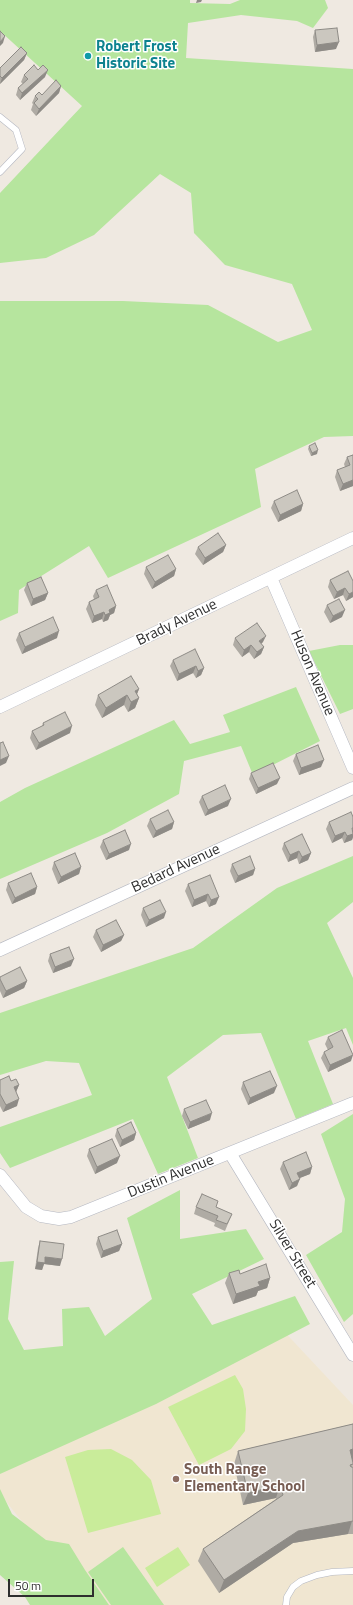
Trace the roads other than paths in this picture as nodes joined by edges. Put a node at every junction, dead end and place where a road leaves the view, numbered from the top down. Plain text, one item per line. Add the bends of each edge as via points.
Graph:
1 (0, 117) edge
2 (0, 172) edge
3 (353, 538) edge
4 (271, 578) junction
5 (0, 707) edge
6 (353, 768) edge
7 (353, 788) edge
8 (0, 950) edge
9 (353, 1103) edge
10 (230, 1153) junction
11 (0, 1175) edge
12 (353, 1355) edge
13 (353, 1571) edge
14 (286, 1605) edge

1 - 2 lane via 16,130 22,150
3 - 4 street, Brady Avenue
4 - 5 street, Brady Avenue
4 - 6 street, Huson Avenue
7 - 8 street, Bedard Avenue
9 - 10 street, Dustin Avenue
10 - 11 street, Dustin Avenue via 71,1217 59,1219 40,1216 26,1207
10 - 12 street, Silver Street
13 - 14 lane via 332,1572 301,1581 293,1587

